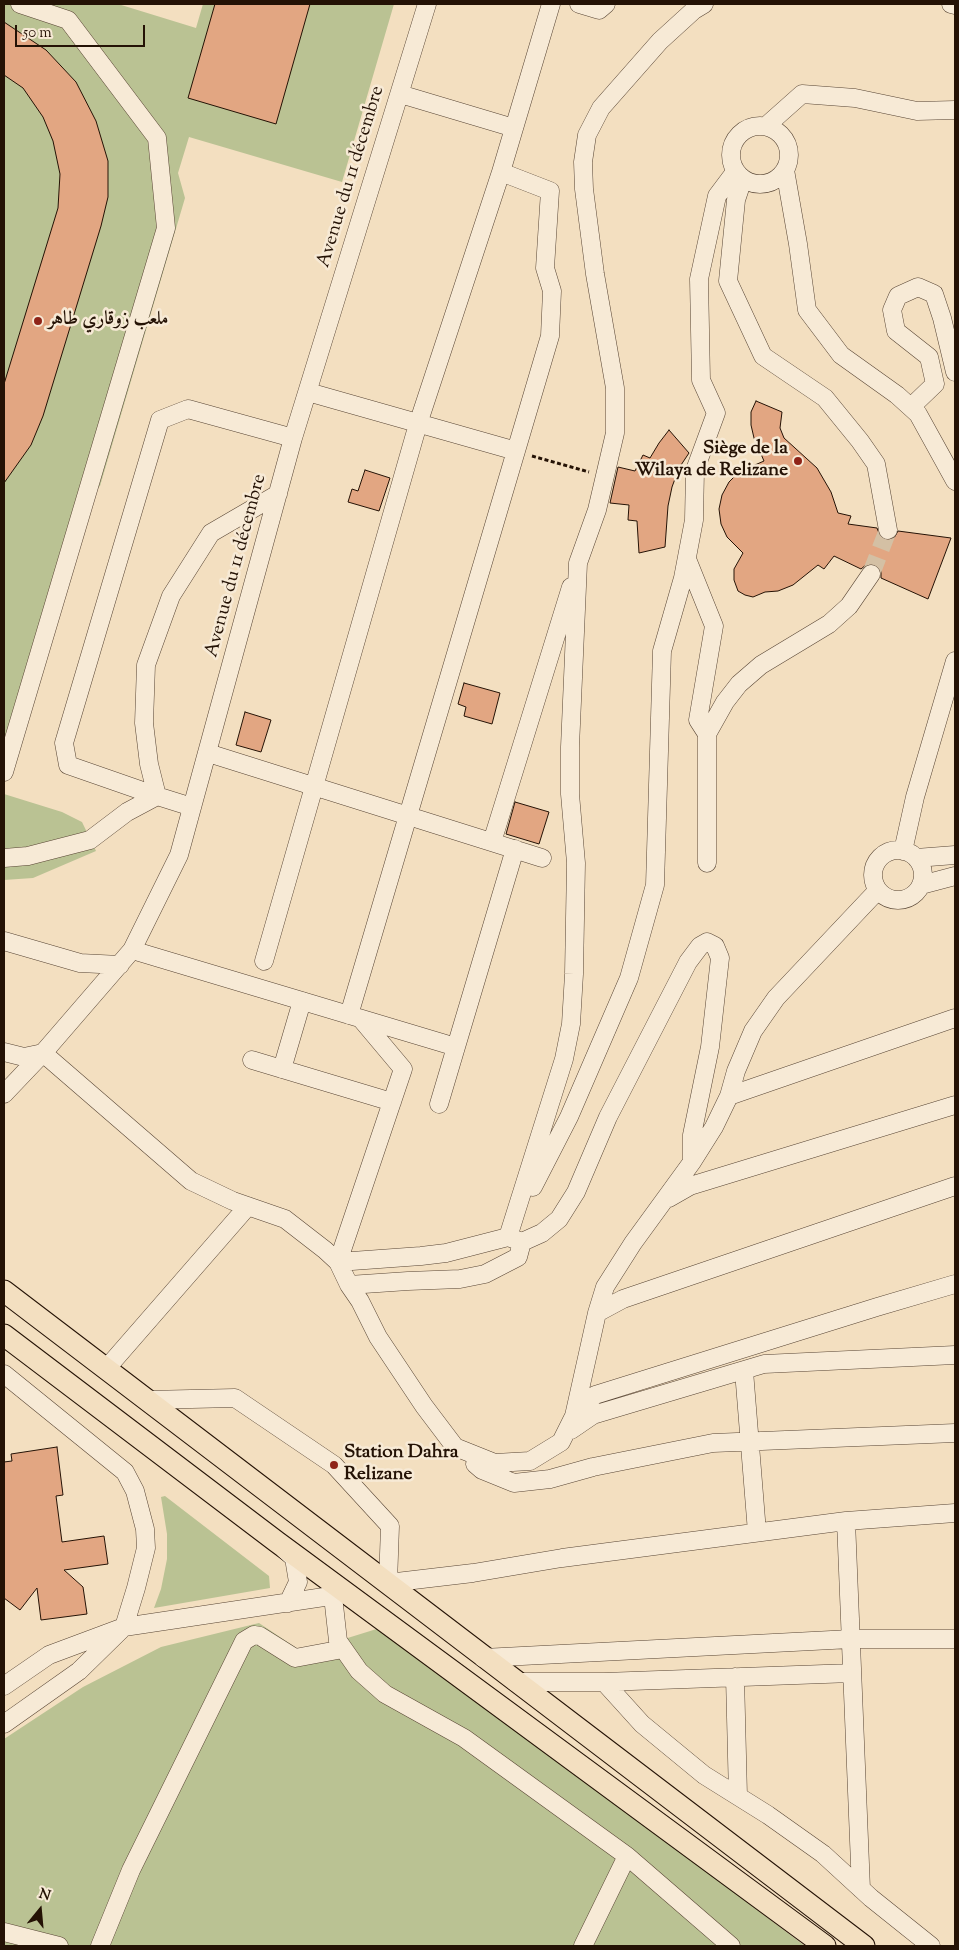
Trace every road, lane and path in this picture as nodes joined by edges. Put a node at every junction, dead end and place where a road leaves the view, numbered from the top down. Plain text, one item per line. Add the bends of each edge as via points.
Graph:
1 (20, 4) edge
2 (427, 4) edge
3 (551, 4) edge
4 (579, 4) edge
5 (606, 4) edge
6 (704, 4) edge
7 (951, 4) edge
8 (955, 5) edge
9 (400, 94) junction
10 (955, 110) edge
11 (766, 126) junction
12 (514, 128) junction
13 (785, 170) junction
14 (501, 172) junction
15 (739, 175) junction
16 (955, 370) edge
17 (935, 384) junction
18 (308, 392) junction
19 (911, 407) junction
20 (418, 424) junction
21 (294, 438) junction
22 (516, 451) junction
23 (604, 476) junction
24 (955, 481) edge
25 (278, 494) junction
26 (888, 530) tunnel mouth
27 (687, 559) junction
28 (578, 563) junction
29 (871, 574) tunnel mouth
30 (955, 661) edge
31 (707, 734) junction
32 (208, 753) junction
33 (4, 772) edge
34 (315, 787) junction
35 (157, 796) junction
36 (192, 807) junction
37 (408, 816) junction
38 (492, 842) junction
39 (515, 849) junction
40 (910, 855) junction
41 (955, 855) edge
42 (4, 858) edge
43 (542, 858) dead end
44 (708, 863) dead end
45 (955, 876) edge
46 (921, 885) junction
47 (878, 890) junction
48 (4, 941) edge
49 (132, 950) junction
50 (264, 961) dead end
51 (120, 965) junction
52 (302, 1001) junction
53 (355, 1017) junction
54 (955, 1018) edge
55 (456, 1047) junction
56 (4, 1052) edge
57 (43, 1053) junction
58 (252, 1060) dead end
59 (282, 1069) junction
60 (4, 1094) edge
61 (729, 1096) junction
62 (392, 1102) junction
63 (439, 1104) dead end
64 (955, 1105) edge
65 (692, 1162) junction
66 (955, 1186) edge
67 (665, 1201) junction
68 (248, 1206) junction
69 (515, 1239) junction
70 (338, 1262) junction
71 (955, 1284) edge
72 (349, 1285) junction
73 (4, 1291) edge
74 (597, 1313) junction
75 (4, 1336) edge
76 (955, 1355) edge
77 (106, 1369) junction
78 (744, 1371) junction
79 (4, 1374) edge
80 (146, 1400) junction
81 (574, 1416) junction
82 (955, 1433) edge
83 (565, 1435) junction
84 (749, 1442) junction
85 (455, 1447) junction
86 (955, 1513) edge
87 (846, 1521) junction
88 (757, 1532) junction
89 (276, 1542) junction
90 (388, 1583) junction
91 (340, 1595) junction
92 (288, 1603) junction
93 (124, 1627) junction
94 (851, 1639) junction
95 (955, 1639) edge
96 (344, 1649) junction
97 (483, 1658) junction
98 (852, 1673) junction
99 (735, 1677) junction
100 (515, 1682) junction
101 (604, 1682) junction
102 (4, 1686) edge
103 (4, 1724) edge
104 (738, 1796) junction
105 (627, 1856) junction
106 (860, 1889) junction
107 (4, 1932) edge
108 (59, 1946) edge
109 (100, 1946) edge
110 (583, 1946) edge
111 (731, 1946) edge
112 (825, 1946) edge
113 (864, 1946) edge
114 (932, 1946) edge

1 - 33 street via 68,20 157,138 166,228
2 - 9 street, Avenue du 11 décembre
3 - 12 street
4 - 5 street via 599,10
6 - 23 street via 660,41 601,108 587,135 584,189 615,388 613,447
7 - 8 street
9 - 12 street
9 - 18 street, Avenue du 11 décembre
10 - 11 street via 917,111 855,98 802,94
11 - 13 street via 775,130 787,143 789,153
11 - 15 street via 747,128 733,142 731,162
12 - 14 street
13 - 15 street via 771,182 762,184 752,183
13 - 19 street via 807,310 840,355
14 - 20 street
14 - 22 street via 550,191 545,268 552,291 550,336
15 - 26 street via 728,280 763,356 825,398 876,464
15 - 27 street via 717,196 699,279 700,380 716,413 695,470 694,520
16 - 17 street
16 - 17 street via 934,294 918,287 898,296 892,310 896,331 929,357
17 - 19 street
18 - 20 street
18 - 21 street, Avenue du 11 décembre
19 - 24 street
20 - 22 street
20 - 34 street
21 - 25 street, Avenue du 11 décembre
21 - 35 street via 188,409 160,420 64,743 68,766
22 - 23 path
22 - 37 street
23 - 28 street via 597,510
25 - 32 street, Avenue du 11 décembre
25 - 35 street via 211,534 171,596 146,665 144,723
27 - 31 street via 714,626 698,720
27 - 69 street via 662,651 655,885 629,978
28 - 38 street
28 - 69 street via 570,748 576,863 571,1024
29 - 31 street via 849,606 830,624 762,665 739,684
30 - 40 street via 915,797
31 - 44 street
32 - 34 street
32 - 36 street, Avenue du 11 décembre
34 - 37 street
34 - 50 street
35 - 36 street
35 - 42 street via 127,812 90,840 28,856
36 - 49 street, Avenue du 11 décembre via 179,855
37 - 38 street
37 - 53 street
38 - 39 street
39 - 43 street
39 - 55 street
40 - 41 street
40 - 46 street via 922,871
40 - 47 street via 888,852 877,862 873,876
45 - 46 street
46 - 47 street via 916,892 901,900 885,896
47 - 61 street via 776,998 753,1032
48 - 51 street via 80,963
49 - 51 street, Avenue du 11 décembre
49 - 52 street
51 - 57 street, Avenue du 11 décembre
52 - 53 street
52 - 59 street
53 - 55 street
53 - 62 street via 403,1070
54 - 61 street
55 - 63 street
56 - 57 street via 24,1057
57 - 60 street, Avenue du 11 décembre
57 - 68 street via 191,1181
58 - 59 street
59 - 62 street
61 - 65 street
62 - 70 street
64 - 67 street via 690,1186
65 - 67 street
65 - 69 street via 692,1135 710,1046 720,958 715,946 707,942 688,962 608,1117 576,1192 559,1219 542,1233
66 - 74 street via 632,1296
67 - 74 street via 605,1287
68 - 70 street via 285,1219
68 - 77 street
69 - 70 street via 429,1255
69 - 72 street via 518,1257 485,1274 460,1279
70 - 72 street
71 - 81 street via 595,1395
72 - 85 street via 378,1337
73 - 77 main road
74 - 81 street
75 - 89 main road
76 - 78 street via 764,1364
77 - 80 main road
78 - 83 street via 593,1415
78 - 84 street
79 - 93 street via 125,1472 136,1491 146,1548
80 - 90 main road
80 - 90 street via 235,1398 334,1465 390,1526
81 - 83 street
82 - 84 street
83 - 85 street via 561,1442 530,1461 495,1463
84 - 85 street via 713,1443 593,1466 550,1479 514,1483 482,1470
84 - 88 street
86 - 87 street
87 - 88 street
87 - 94 street
88 - 90 street
89 - 91 main road
89 - 92 street via 294,1558 298,1582
90 - 97 main road
91 - 92 street
91 - 96 street via 338,1641
91 - 112 main road
92 - 93 street
93 - 102 street via 49,1655
93 - 103 street via 79,1671
94 - 95 street
94 - 97 street
94 - 98 street
96 - 105 street via 359,1671 385,1694 464,1738
96 - 109 street via 295,1658 260,1636 254,1635 244,1641 131,1870
97 - 100 main road
98 - 99 street
98 - 106 street
99 - 101 street
99 - 104 street
100 - 101 street
100 - 113 main road
101 - 104 street via 642,1724 704,1774
104 - 106 street via 823,1854
105 - 110 street
105 - 111 street
106 - 114 street
107 - 108 street

